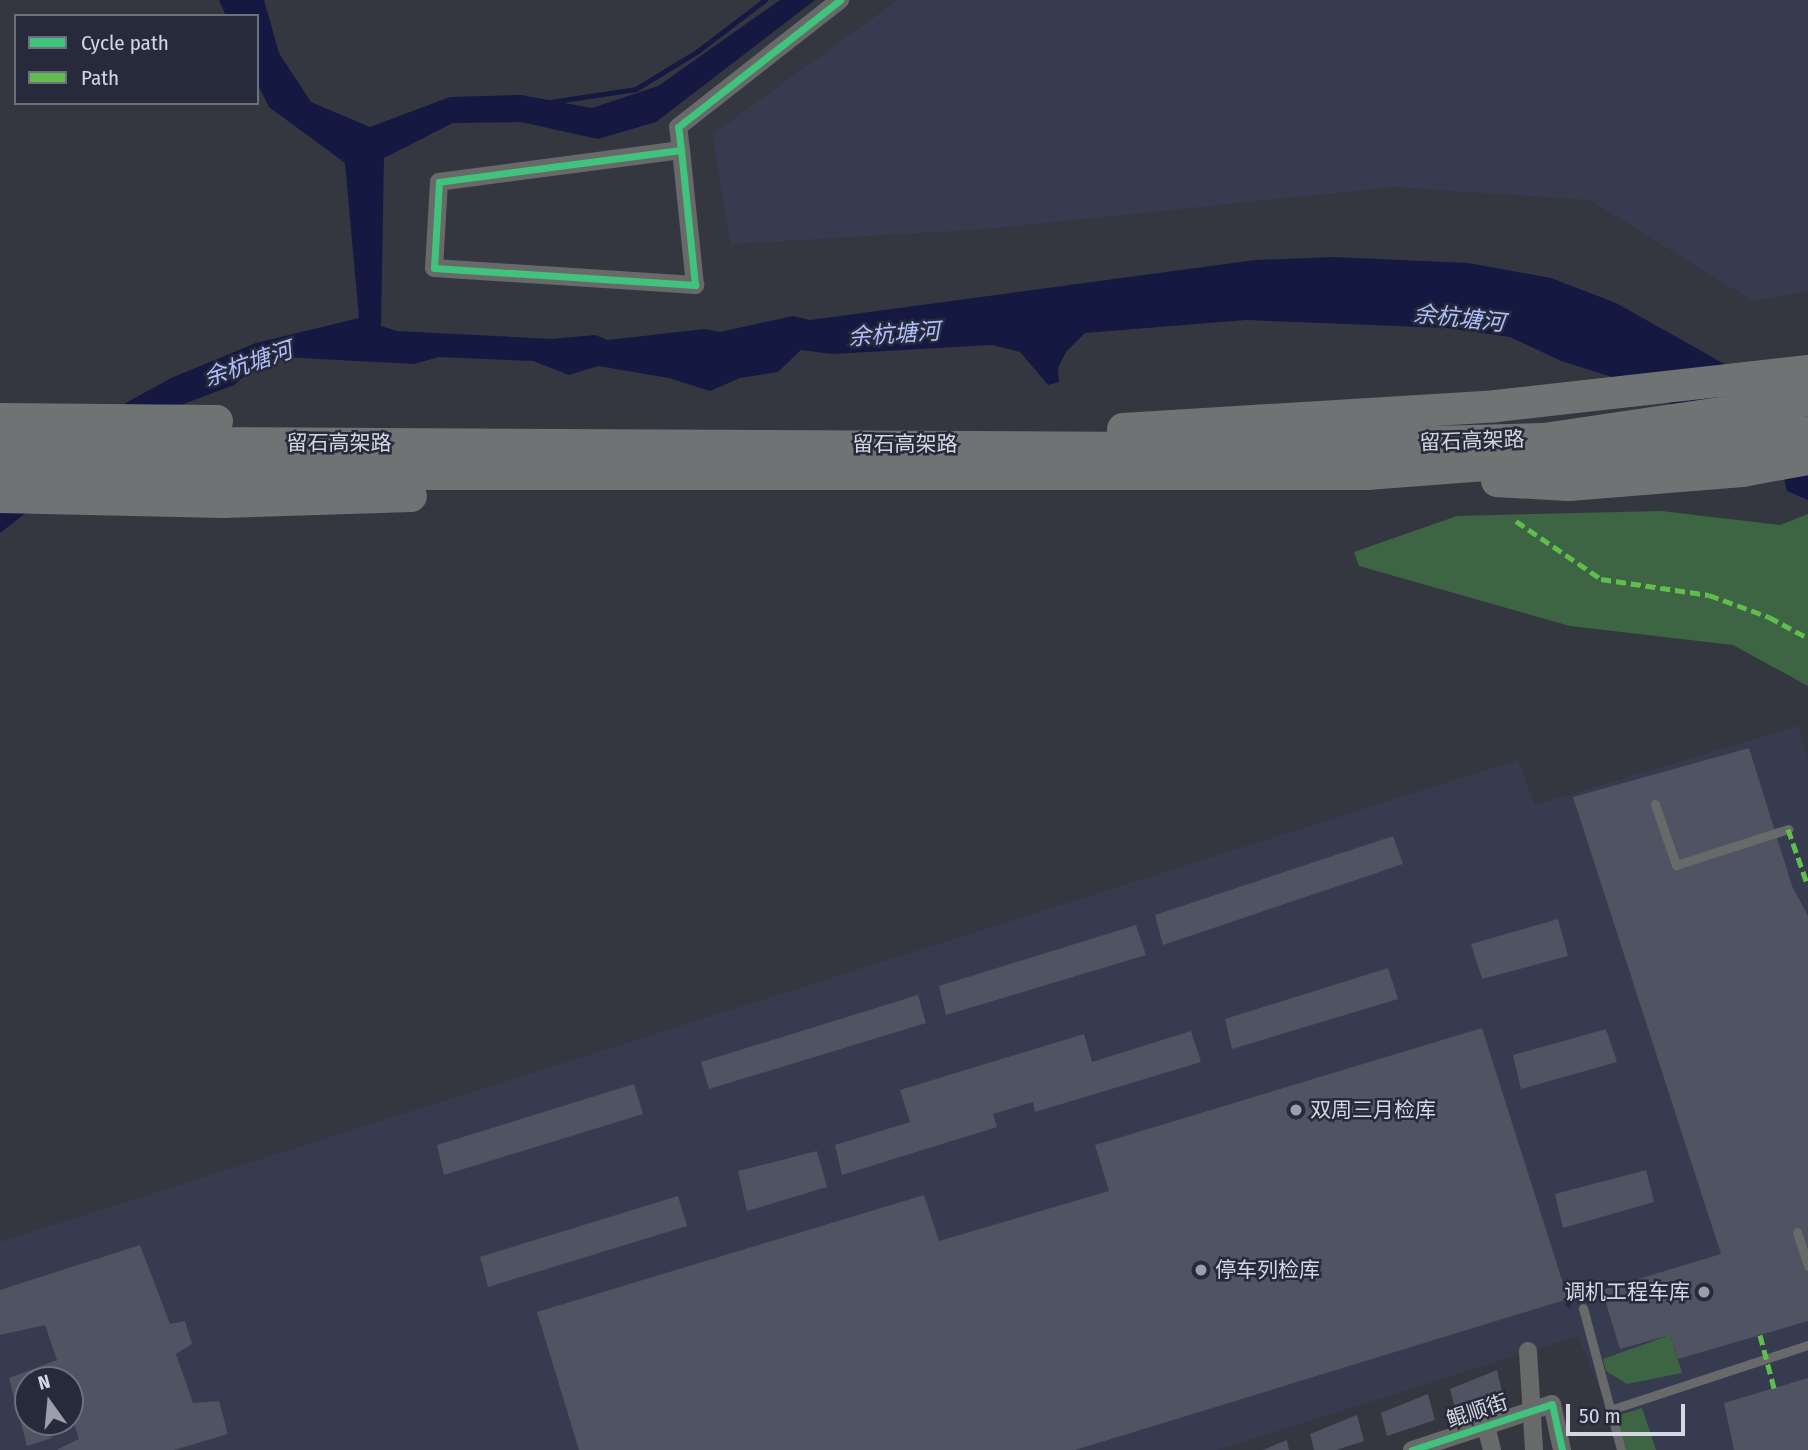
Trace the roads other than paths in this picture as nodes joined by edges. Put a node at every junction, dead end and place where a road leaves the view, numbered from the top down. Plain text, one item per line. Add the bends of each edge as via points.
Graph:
1 (840, 0) edge
2 (681, 150) junction
3 (1808, 371) edge
4 (1808, 400) edge
5 (0, 419) edge
6 (1808, 432) edge
7 (0, 442) edge
8 (669, 444) junction
9 (952, 444) junction
10 (1808, 459) edge
11 (0, 474) edge
12 (1367, 474) junction
13 (659, 477) junction
14 (0, 497) edge
15 (1655, 804) dead end
16 (1788, 829) dead end
17 (1797, 1232) dead end
18 (1808, 1266) edge
19 (1583, 1308) dead end
20 (1808, 1345) edge
21 (1528, 1351) dead end
22 (1610, 1410) junction
23 (1486, 1426) junction
24 (1412, 1450) edge
25 (1492, 1450) edge
26 (1534, 1450) edge
27 (1562, 1450) edge
28 (1622, 1450) edge

1 - 2 street via 678,127
2 - 2 street via 695,285 434,268 439,182
3 - 9 highway via 1496,407
4 - 9 highway, 留石高架路 via 1544,439 1149,448
5 - 8 highway via 432,423
6 - 12 highway, 留石高架路 via 1660,452
7 - 8 highway, 留石高架路
8 - 9 highway, 留石高架路
10 - 12 highway via 1742,471 1569,485
11 - 13 highway, 留石高架路
12 - 13 highway, 留石高架路
13 - 14 highway via 430,496 223,502
15 - 16 lane via 1676,865
17 - 18 lane
19 - 22 lane
20 - 22 lane
21 - 26 street, bridge
22 - 28 lane
23 - 24 street, 鲲顺街
23 - 25 street
23 - 27 street, 鲲顺街 via 1552,1404

